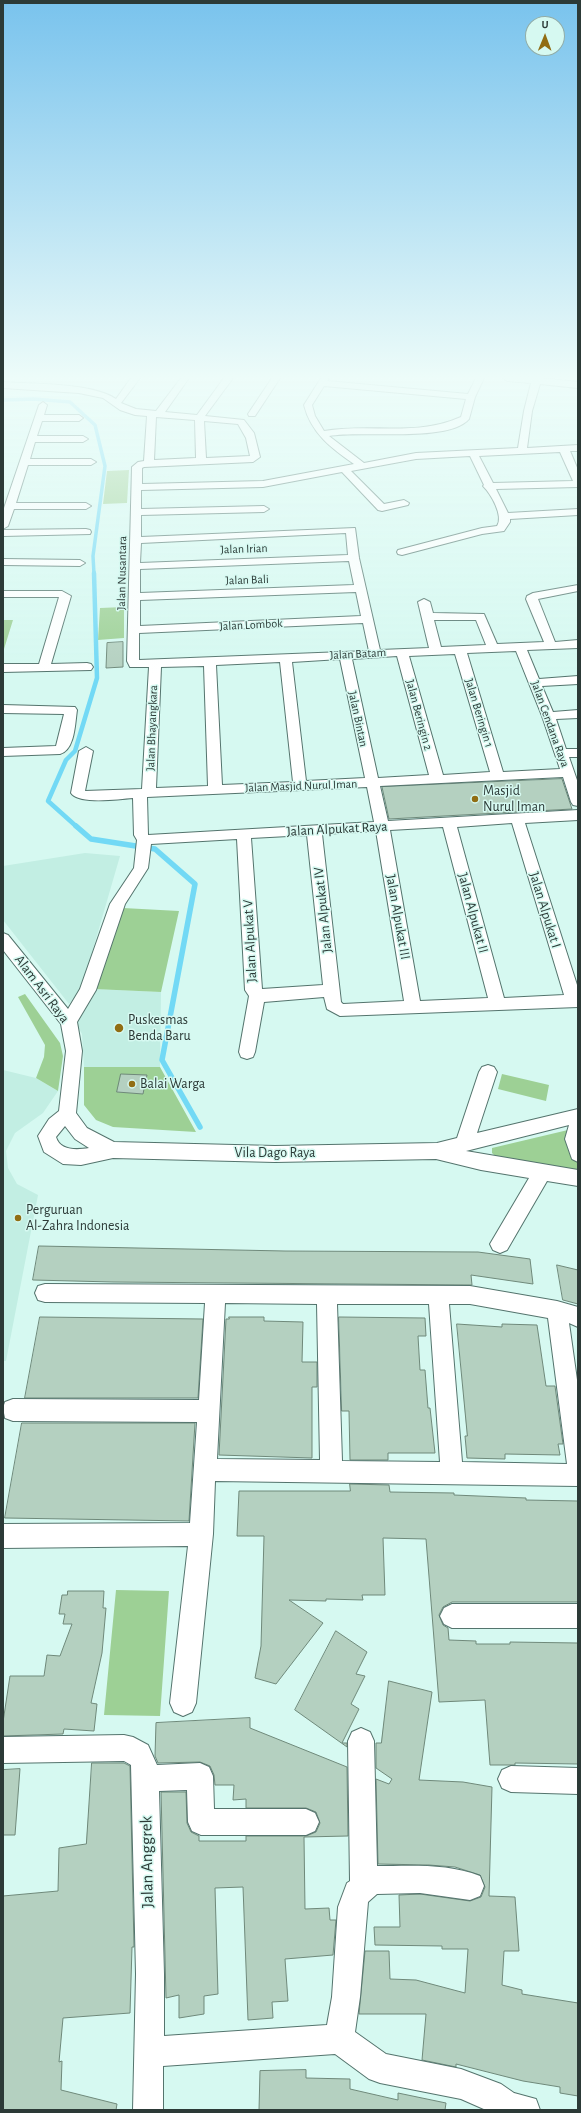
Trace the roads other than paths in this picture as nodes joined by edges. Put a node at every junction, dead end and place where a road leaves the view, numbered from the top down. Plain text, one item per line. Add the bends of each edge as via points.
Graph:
1 (19, 477) edge
2 (137, 477) edge
3 (303, 477) edge
4 (351, 477) edge
5 (484, 477) edge
6 (578, 482) edge
7 (225, 486) junction
8 (488, 486) junction
9 (137, 487) junction
10 (404, 503) dead end
11 (10, 506) junction
12 (86, 506) dead end
13 (264, 509) dead end
14 (227, 510) junction
15 (136, 512) junction
16 (578, 512) edge
17 (505, 516) junction
18 (3, 526) edge
19 (86, 532) dead end
20 (3, 533) edge
21 (135, 540) junction
22 (402, 552) dead end
23 (354, 558) junction
24 (80, 562) dead end
25 (5, 563) edge
26 (136, 566) junction
27 (360, 588) junction
28 (578, 588) edge
29 (3, 594) edge
30 (135, 597) junction
31 (424, 602) dead end
32 (428, 617) junction
33 (368, 619) junction
34 (134, 630) junction
35 (578, 644) edge
36 (551, 645) junction
37 (520, 647) junction
38 (493, 648) junction
39 (460, 649) junction
40 (436, 650) junction
41 (402, 652) junction
42 (375, 653) junction
43 (346, 655) junction
44 (286, 658) junction
45 (210, 662) junction
46 (139, 664) joint
47 (155, 664) junction
48 (87, 667) dead end
49 (3, 668) edge
50 (44, 668) junction
51 (578, 680) edge
52 (534, 683) junction
53 (3, 709) edge
54 (578, 714) edge
55 (548, 716) junction
56 (86, 751) dead end
57 (3, 752) edge
58 (561, 753) junction
59 (578, 753) edge
60 (568, 773) junction
61 (498, 776) junction
62 (437, 779) junction
63 (371, 782) junction
64 (300, 785) junction
65 (215, 789) junction
66 (144, 793) junction
67 (577, 797) edge
68 (578, 815) edge
69 (517, 818) junction
70 (449, 822) junction
71 (382, 826) junction
72 (314, 830) junction
73 (244, 834) junction
74 (144, 840) junction
75 (3, 939) edge
76 (332, 990) junction
77 (257, 995) junction
78 (576, 1001) edge
79 (498, 1004) junction
80 (413, 1007) junction
81 (69, 1022) junction
82 (247, 1052) dead end
83 (488, 1072) dead end
84 (67, 1114) junction
85 (578, 1116) edge
86 (578, 1126) edge
87 (464, 1144) junction
88 (113, 1150) junction
89 (437, 1151) junction
90 (578, 1154) edge
91 (544, 1171) junction
92 (578, 1178) edge
93 (500, 1244) dead end
94 (45, 1293) dead end
95 (216, 1294) junction
96 (327, 1294) junction
97 (438, 1295) junction
98 (557, 1310) junction
99 (578, 1317) edge
100 (13, 1410) dead end
101 (208, 1410) junction
102 (578, 1465) edge
103 (205, 1470) junction
104 (331, 1472) junction
105 (452, 1473) junction
106 (578, 1475) edge
107 (201, 1534) junction
108 (3, 1536) edge
109 (452, 1616) dead end
110 (578, 1616) edge
111 (184, 1703) dead end
112 (361, 1741) dead end
113 (3, 1750) edge
114 (146, 1779) junction
115 (511, 1779) dead end
116 (578, 1781) edge
117 (306, 1822) dead end
118 (364, 1885) junction
119 (470, 1886) dead end
120 (339, 2039) junction
121 (150, 2052) junction
122 (148, 2110) edge
123 (525, 2110) edge

1 - 11 street
2 - 9 street, Jalan Nusantara
3 - 7 street via 263,484
4 - 10 street via 382,508
5 - 8 street
6 - 8 street
7 - 9 street
7 - 14 street
8 - 17 street
9 - 15 street, Jalan Nusantara
11 - 12 street
11 - 18 street
13 - 14 street
14 - 15 street
15 - 21 street, Jalan Nusantara
16 - 17 street
17 - 22 street via 505,522 500,529 482,531
19 - 20 street
21 - 23 street via 351,530
21 - 26 street, Jalan Nusantara
23 - 26 street, Jalan Irian
23 - 27 street
24 - 25 street
26 - 30 street, Jalan Nusantara
27 - 30 street, Jalan Bali
27 - 33 street
28 - 36 street via 533,596
29 - 50 street via 65,596
30 - 34 street, Jalan Nusantara
31 - 32 street
32 - 38 street via 480,616
32 - 40 street
33 - 34 street, Jalan Lombok
33 - 42 street
34 - 46 street, Jalan Nusantara via 133,661
35 - 36 street, Jalan Batam
36 - 37 street, Jalan Batam
37 - 38 street, Jalan Batam
37 - 52 street, Jalan Cendana Raya
38 - 39 street, Jalan Batam
39 - 40 street, Jalan Batam
39 - 61 street, Jalan Beringin 1
40 - 41 street, Jalan Batam
41 - 42 street, Jalan Batam
41 - 62 street, Jalan Beringin 2
42 - 43 street, Jalan Batam
43 - 44 street, Jalan Batam
43 - 63 street, Jalan Bintan
44 - 45 street, Jalan Batam
44 - 64 street
45 - 47 street, Jalan Batam
45 - 65 street
46 - 47 street, Jalan Batam
47 - 66 street, Jalan Bhayangkara
48 - 50 street
49 - 50 street
51 - 52 street
52 - 55 street, Jalan Cendana Raya
53 - 57 street via 71,710 63,747 60,750
54 - 55 street
55 - 58 street, Jalan Cendana Raya
56 - 66 street, Jalan Masjid Nurul Iman via 78,793 86,796
58 - 59 street
58 - 60 street, Jalan Cendana Raya
60 - 61 street, Jalan Masjid Nurul Iman
60 - 67 street, Jalan Cendana Raya
61 - 62 street, Jalan Masjid Nurul Iman
62 - 63 street, Jalan Masjid Nurul Iman
63 - 64 street, Jalan Masjid Nurul Iman
63 - 71 street, Jalan Bintan
64 - 65 street, Jalan Masjid Nurul Iman
65 - 66 street, Jalan Masjid Nurul Iman
66 - 74 street via 141,835
68 - 69 street, Jalan Alpukat Raya
69 - 70 street, Jalan Alpukat Raya
69 - 78 street, Jalan Alpukat I
70 - 71 street, Jalan Alpukat Raya
70 - 79 street, Jalan Alpukat II
71 - 72 street, Jalan Alpukat Raya
71 - 80 street, Jalan Alpukat III
72 - 73 street, Jalan Alpukat Raya
72 - 76 street, Jalan Alpukat IV
73 - 74 street, Jalan Alpukat Raya
73 - 77 street, Jalan Alpukat V via 253,990
74 - 81 street via 141,868 118,904 88,990
75 - 81 street, Alam Asri Raya
76 - 77 street, Jalan Alpukat V
76 - 80 street, Jalan Alpukat IV via 334,1005 340,1010
77 - 82 street
78 - 79 street, Jalan Alpukat IV
79 - 80 street, Jalan Alpukat IV
81 - 84 street, Alam Asri Raya via 74,1051
83 - 87 street
84 - 88 street, Vila Dago Raya via 74,1128 87,1139
84 - 88 street, Vila Dago Raya via 55,1124 47,1136 50,1147 63,1156 81,1157
85 - 87 street, Vila Dago Raya
86 - 90 street via 574,1139
87 - 89 street, Vila Dago Raya
88 - 89 street, Vila Dago Raya via 275,1154
89 - 91 street, Vila Dago Raya via 482,1162
91 - 92 street, Vila Dago Raya
91 - 93 street
94 - 95 street
95 - 96 street
95 - 101 street
96 - 97 street
96 - 104 street
97 - 98 street via 470,1295
97 - 105 street
98 - 99 street
98 - 102 street
100 - 101 street
101 - 103 street
103 - 104 street
103 - 107 street
104 - 105 street
105 - 106 street
107 - 108 street
107 - 111 street
109 - 110 street
112 - 118 street
113 - 114 street, Jalan Anggrek via 134,1750 142,1758
114 - 117 street via 200,1776 201,1822
114 - 121 street, Jalan Anggrek
115 - 116 street
118 - 119 street via 371,1880 420,1879
118 - 120 street via 357,1893 352,1907 346,1997
120 - 121 street
120 - 123 street via 380,2068 461,2084 490,2095 509,2107
121 - 122 street, Jalan Anggrek

